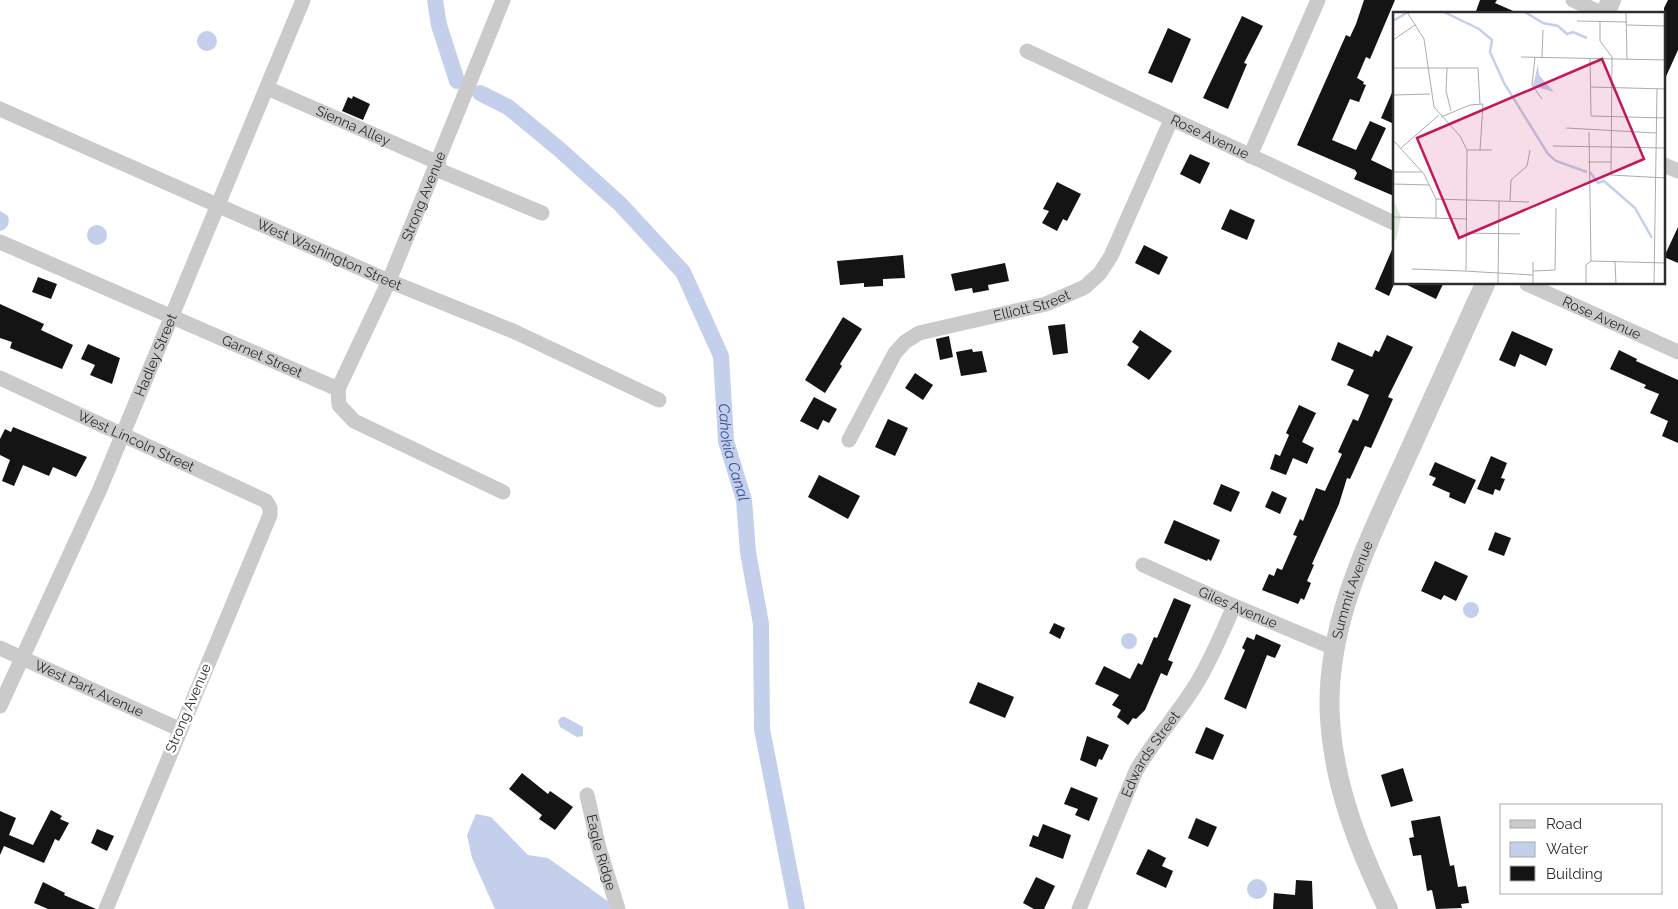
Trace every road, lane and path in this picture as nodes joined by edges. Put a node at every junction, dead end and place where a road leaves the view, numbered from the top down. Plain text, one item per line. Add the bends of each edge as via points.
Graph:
1 (303, 0) edge
2 (503, 0) edge
3 (1318, 0) edge
4 (1573, 0) edge
5 (1611, 0) edge
6 (1600, 12) edge
7 (1605, 12) edge
8 (1027, 51) dead end
9 (267, 88) junction
10 (0, 109) edge
11 (1171, 120) junction
12 (1250, 156) junction
13 (437, 166) junction
14 (1666, 166) edge
15 (1678, 171) edge
16 (218, 205) junction
17 (542, 213) dead end
18 (1393, 223) edge
19 (0, 242) edge
20 (389, 281) junction
21 (1485, 285) edge
22 (1529, 285) edge
23 (171, 318) junction
24 (1678, 352) edge
25 (0, 378) edge
26 (338, 389) junction
27 (659, 400) dead end
28 (123, 435) junction
29 (849, 440) dead end
30 (503, 492) dead end
31 (270, 508) joint
32 (1143, 565) dead end
33 (1234, 606) junction
34 (0, 648) edge
35 (1334, 648) junction
36 (22, 658) junction
37 (0, 706) edge
38 (179, 729) junction
39 (587, 795) dead end
40 (106, 909) edge
41 (618, 909) edge
42 (1079, 909) edge
43 (1388, 909) edge

1 - 9 street, Hadley Street
2 - 13 street, Strong Avenue
3 - 12 street
4 - 6 street
5 - 7 street
8 - 11 street, Rose Avenue
9 - 13 street, Sienna Alley
9 - 16 street, Hadley Street
10 - 16 street, West Washington Street
11 - 12 street, Rose Avenue
11 - 29 street, Elliott Street via 1111,256 1094,279 1070,295 1046,304 919,333 905,342 895,353
12 - 18 street, Rose Avenue
13 - 17 street, Sienna Alley
13 - 20 street, Strong Avenue
14 - 15 street
16 - 20 street, West Washington Street
16 - 23 street, Hadley Street
19 - 23 street, Garnet Street
20 - 26 street, Strong Avenue
20 - 27 street, West Washington Street via 513,331
21 - 35 street, Summit Avenue via 1389,495 1350,592
22 - 24 street, Rose Avenue
23 - 26 street, Garnet Street
23 - 28 street, Hadley Street
25 - 28 street, West Lincoln Street
26 - 30 street via 339,404 354,421
28 - 31 street, West Lincoln Street via 266,501
28 - 36 street, Hadley Street
31 - 38 street, Strong Avenue via 270,515
32 - 33 street, Giles Avenue
33 - 35 street, Giles Avenue
33 - 42 street, Edwards Street via 1196,685 1136,771
34 - 36 street, West Park Avenue
35 - 43 street, Summit Avenue via 1330,717 1339,780 1367,865
36 - 37 street, Hadley Street
36 - 38 street, West Park Avenue
38 - 40 street, Strong Avenue
39 - 41 street, Eagle Ridge

